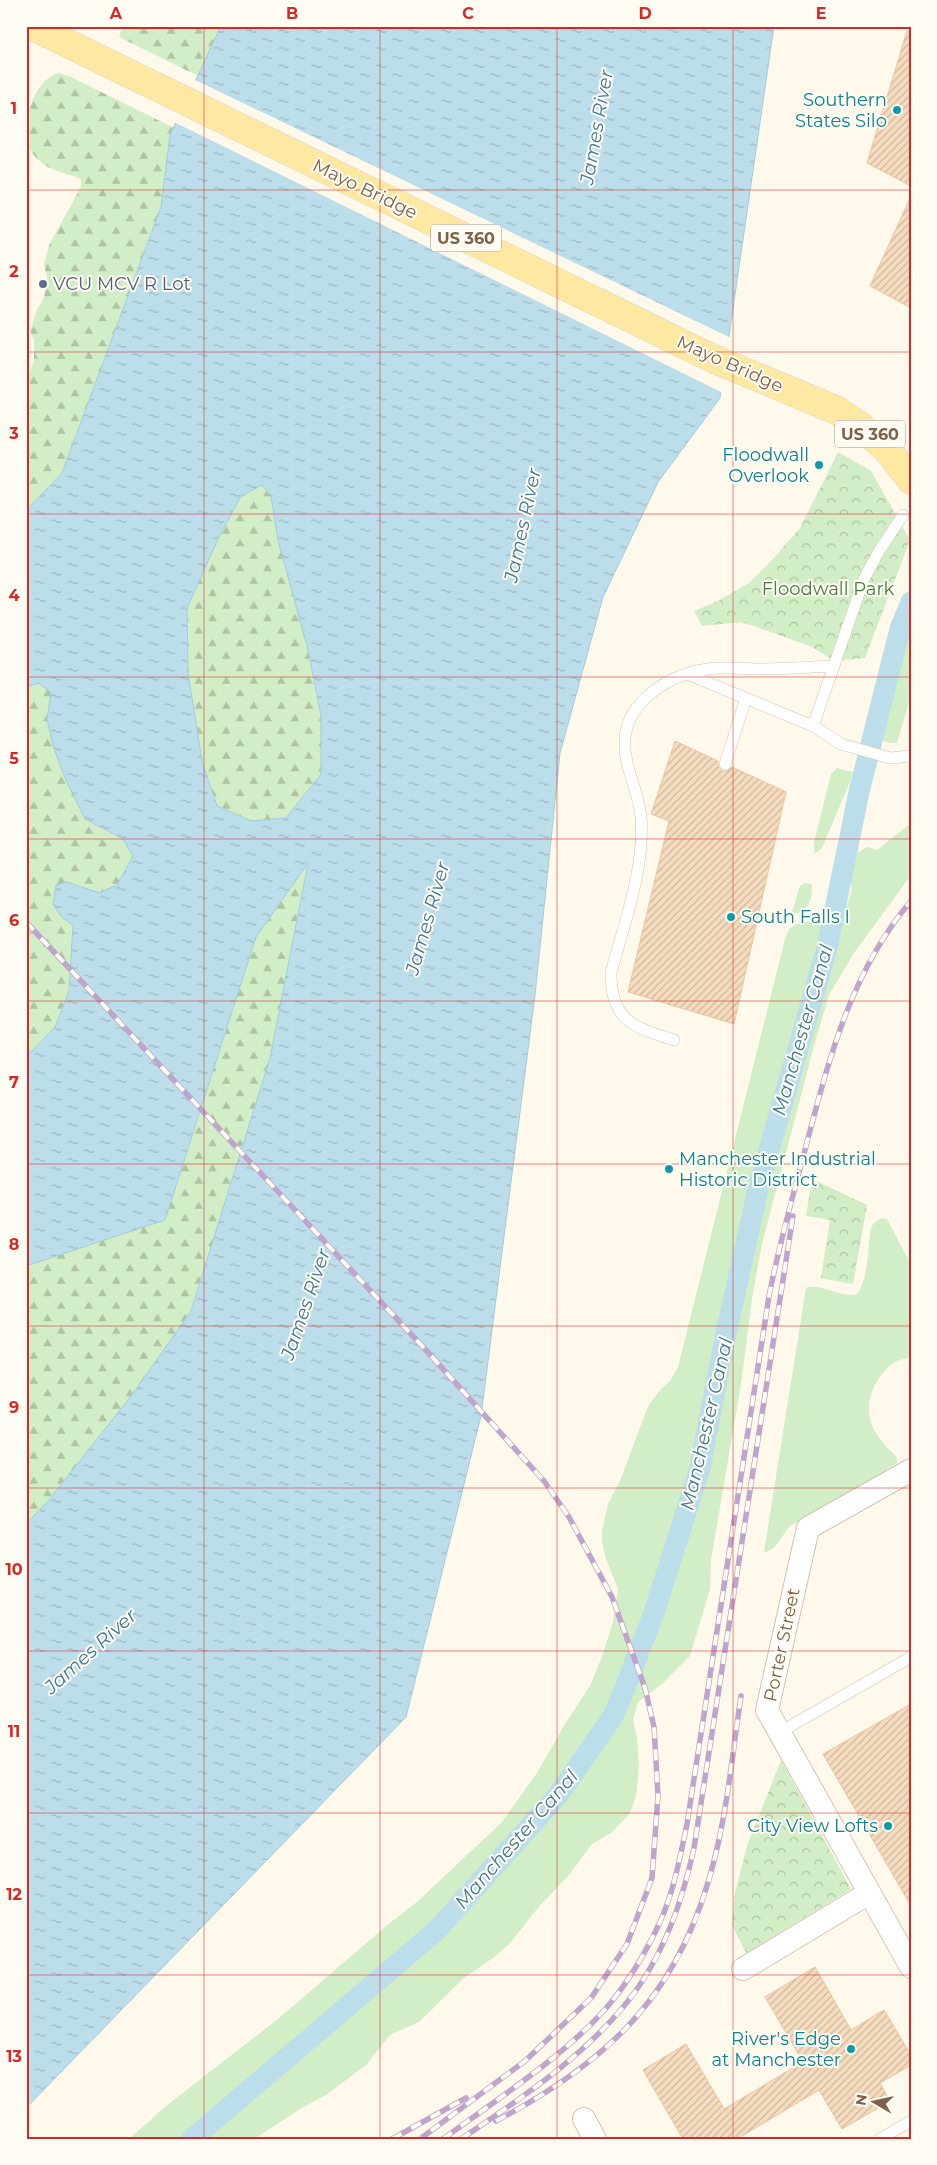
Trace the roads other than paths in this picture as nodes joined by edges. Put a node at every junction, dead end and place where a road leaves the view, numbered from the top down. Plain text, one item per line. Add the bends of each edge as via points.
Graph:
1 (32, 26) edge
2 (907, 465) edge
3 (903, 514) dead end
4 (833, 666) junction
5 (687, 674) junction
6 (746, 698) junction
7 (813, 726) junction
8 (911, 756) edge
9 (725, 764) dead end
10 (674, 1040) dead end
11 (911, 1470) edge
12 (911, 1657) edge
13 (780, 1732) junction
14 (870, 1893) junction
15 (911, 1967) edge
16 (743, 1969) dead end
17 (584, 2119) dead end
18 (911, 2121) edge
19 (595, 2139) edge
20 (880, 2139) edge

1 - 2 main road, Mayo Bridge / US 360 via 714,359 836,410
3 - 4 lane via 864,579
4 - 5 lane via 715,669
4 - 7 lane
5 - 6 lane
5 - 10 lane via 647,696 632,714 626,728 624,742 641,817 641,847 611,973 615,1006 623,1018 641,1030
6 - 7 lane
6 - 9 lane
7 - 8 lane via 841,744 890,758
11 - 13 street, Porter Street via 808,1528 767,1710
12 - 13 lane
13 - 14 street, Porter Street
14 - 15 street, Porter Street
14 - 16 street
17 - 19 street
18 - 20 lane

